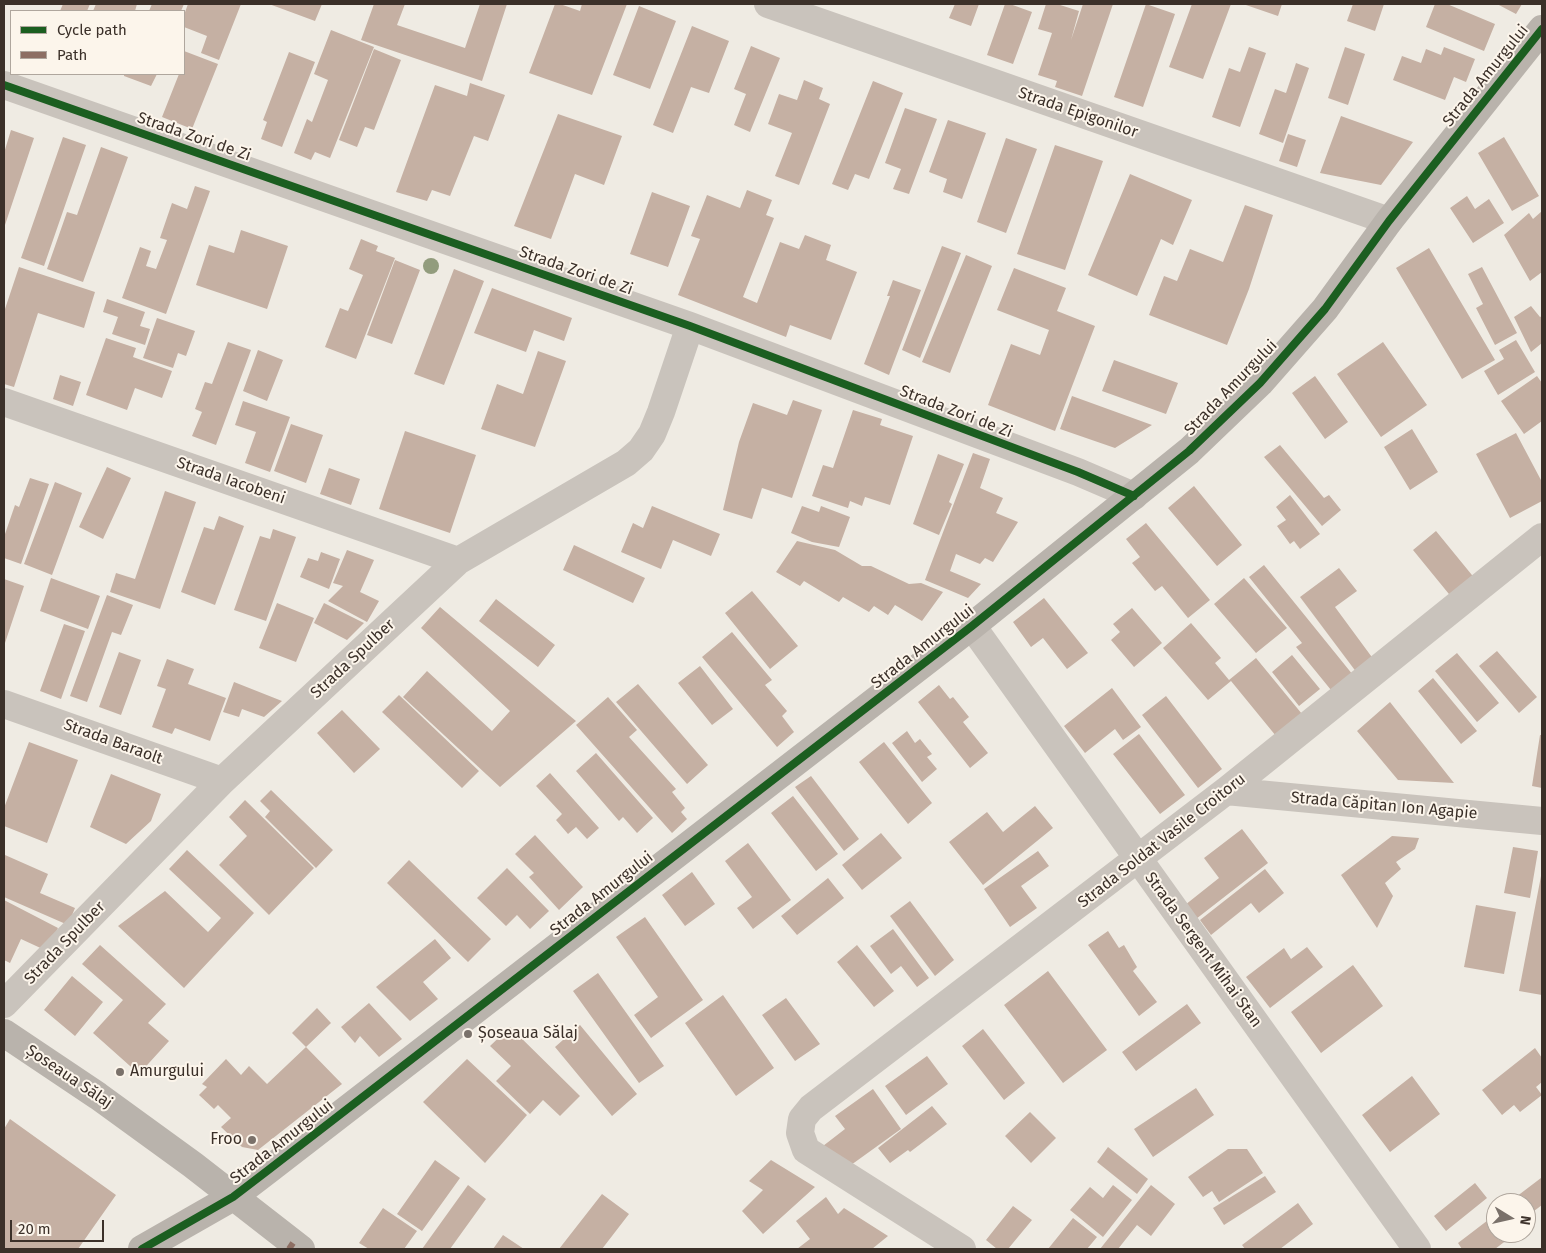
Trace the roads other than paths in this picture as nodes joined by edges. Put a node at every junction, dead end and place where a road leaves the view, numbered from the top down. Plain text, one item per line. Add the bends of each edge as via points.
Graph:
1 (768, 4) edge
2 (1541, 34) edge
3 (4, 85) edge
4 (1389, 221) junction
5 (690, 326) junction
6 (4, 402) edge
7 (1134, 496) junction
8 (1542, 537) edge
9 (458, 561) junction
10 (972, 626) junction
11 (4, 704) edge
12 (222, 781) junction
13 (1226, 791) junction
14 (1542, 821) edge
15 (1138, 860) junction
16 (4, 1004) edge
17 (4, 1033) edge
18 (233, 1197) junction
19 (294, 1247) edge
20 (142, 1249) edge
21 (962, 1249) edge
22 (1417, 1249) edge

1 - 4 street, Strada Epigonilor
2 - 4 street, Strada Amurgului
3 - 5 street, Strada Zori de Zi
4 - 7 street, Strada Amurgului via 1325,309 1260,383 1189,451
5 - 7 street, Strada Zori de Zi
5 - 9 street, Strada Spulber via 661,412 641,450 626,463
6 - 9 street, Strada Iacobeni
7 - 10 street, Strada Amurgului
8 - 13 street, Strada Soldat Vasile Croitoru
9 - 12 street, Strada Spulber
10 - 15 street, Strada Sergent Mihai Stan
10 - 18 street, Strada Amurgului
11 - 12 street, Strada Baraolt
12 - 16 street, Strada Spulber
13 - 14 street, Strada Căpitan Ion Agapie
13 - 15 street, Strada Soldat Vasile Croitoru
15 - 21 street, Strada Soldat Vasile Croitoru via 810,1108 802,1119 800,1133 806,1150
15 - 22 street, Strada Sergent Mihai Stan
17 - 18 street, Șoseaua Sălaj via 106,1102
18 - 19 street, Șoseaua Sălaj
18 - 20 street, Strada Amurgului

